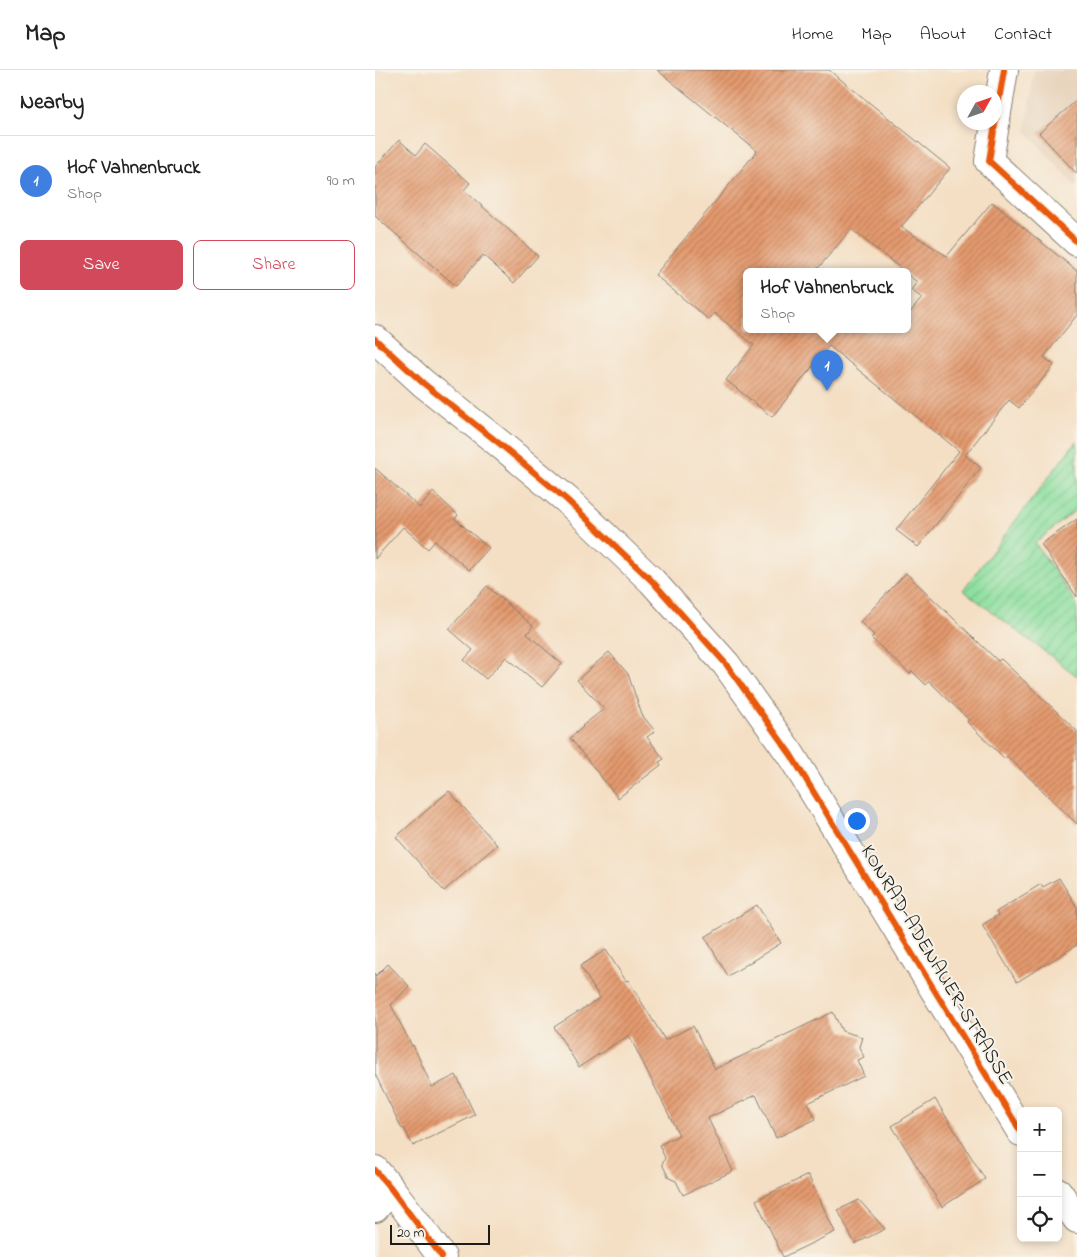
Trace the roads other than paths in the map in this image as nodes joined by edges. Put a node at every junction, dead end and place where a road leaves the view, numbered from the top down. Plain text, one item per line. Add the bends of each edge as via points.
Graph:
1 (1004, 70) edge
2 (1077, 242) edge
3 (375, 339) edge
4 (1017, 1125) edge
5 (380, 1189) edge
6 (1062, 1197) edge
7 (1077, 1219) edge
8 (442, 1257) edge

1 - 2 street via 989,161
3 - 4 street, KONRAD-ADENAUER-STRASSE via 423,383 567,500 652,581 726,664 796,764
5 - 8 street
6 - 7 street

